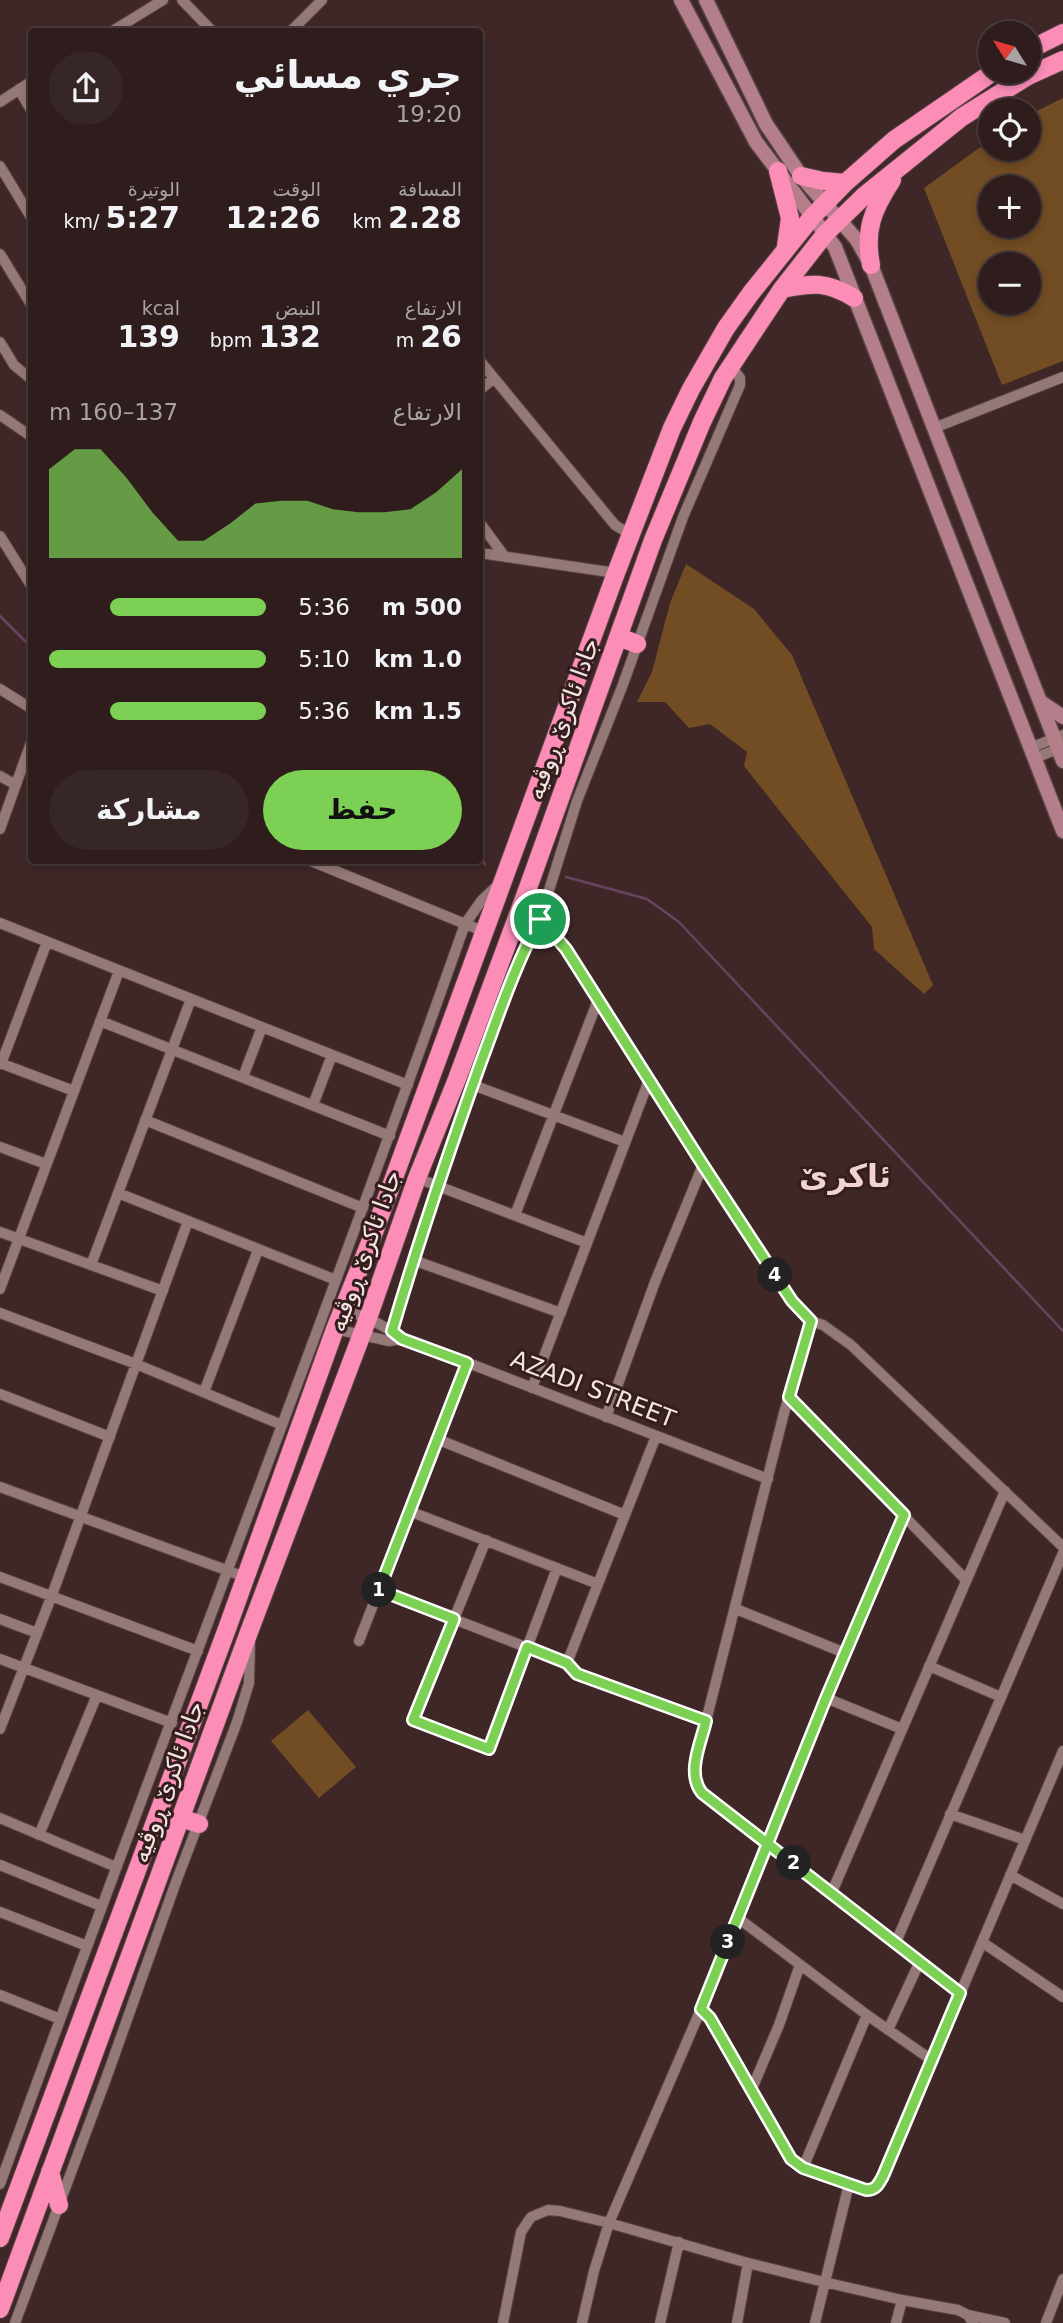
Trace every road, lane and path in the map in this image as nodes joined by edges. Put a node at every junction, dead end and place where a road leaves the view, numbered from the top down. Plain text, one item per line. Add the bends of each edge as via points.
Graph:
1 (163, 0) edge
2 (182, 0) edge
3 (322, 0) edge
4 (681, 0) edge
5 (706, 0) edge
6 (118, 28) edge
7 (209, 28) edge
8 (294, 28) edge
9 (1063, 33) edge
10 (1041, 44) edge
11 (1063, 60) edge
12 (978, 82) edge
13 (28, 83) edge
14 (19, 89) junction
15 (0, 102) edge
16 (28, 105) edge
17 (0, 166) edge
18 (899, 168) junction
19 (778, 171) junction
20 (801, 176) junction
21 (845, 183) junction
22 (826, 203) junction
23 (27, 204) edge
24 (813, 217) junction
25 (840, 219) junction
26 (826, 233) junction
27 (785, 248) junction
28 (2, 261) edge
29 (871, 265) junction
30 (782, 289) junction
31 (854, 298) junction
32 (28, 300) edge
33 (0, 342) edge
34 (483, 365) edge
35 (731, 366) junction
36 (28, 377) edge
37 (1063, 377) edge
38 (493, 379) junction
39 (483, 387) edge
40 (0, 415) edge
41 (934, 428) junction
42 (28, 434) edge
43 (954, 484) junction
44 (931, 493) junction
45 (483, 527) edge
46 (631, 535) junction
47 (0, 536) edge
48 (483, 553) edge
49 (505, 556) junction
50 (616, 573) junction
51 (28, 581) edge
52 (619, 636) junction
53 (637, 643) junction
54 (0, 690) edge
55 (1039, 700) junction
56 (28, 707) edge
57 (1063, 716) edge
58 (1060, 746) edge
59 (28, 751) edge
60 (1033, 753) junction
61 (0, 776) edge
62 (16, 785) junction
63 (0, 829) edge
64 (1063, 831) edge
65 (318, 864) edge
66 (504, 880) junction
67 (529, 885) junction
68 (540, 919) junction
69 (516, 921) junction
70 (0, 923) edge
71 (465, 924) junction
72 (485, 932) junction
73 (47, 942) junction
74 (119, 971) junction
75 (191, 999) junction
76 (598, 1000) junction
77 (100, 1021) junction
78 (262, 1027) junction
79 (173, 1049) junction
80 (332, 1055) junction
81 (1, 1063) edge
82 (243, 1077) junction
83 (649, 1080) junction
84 (473, 1084) junction
85 (408, 1085) junction
86 (74, 1091) junction
87 (313, 1105) junction
88 (554, 1116) junction
89 (145, 1120) junction
90 (390, 1136) junction
91 (625, 1142) junction
92 (0, 1147) edge
93 (46, 1164) junction
94 (703, 1165) junction
95 (417, 1178) junction
96 (438, 1185) junction
97 (118, 1193) junction
98 (363, 1208) junction
99 (515, 1215) junction
100 (188, 1221) junction
101 (0, 1232) edge
102 (18, 1239) junction
103 (587, 1243) junction
104 (258, 1250) junction
105 (413, 1260) junction
106 (91, 1265) junction
107 (336, 1280) junction
108 (0, 1289) edge
109 (163, 1291) junction
110 (343, 1310) junction
111 (0, 1313) edge
112 (561, 1313) junction
113 (368, 1318) junction
114 (811, 1321) junction
115 (335, 1329) junction
116 (361, 1336) junction
117 (390, 1336) junction
118 (467, 1363) junction
119 (136, 1364) junction
120 (532, 1388) junction
121 (204, 1392) junction
122 (0, 1394) edge
123 (789, 1397) junction
124 (607, 1417) junction
125 (282, 1424) junction
126 (656, 1436) junction
127 (110, 1437) junction
128 (437, 1439) junction
129 (280, 1457) junction
130 (768, 1479) junction
131 (0, 1487) edge
132 (1005, 1491) junction
133 (410, 1511) junction
134 (625, 1515) junction
135 (904, 1515) junction
136 (81, 1517) junction
137 (486, 1541) junction
138 (1063, 1546) edge
139 (1063, 1553) edge
140 (557, 1568) junction
141 (237, 1574) junction
142 (0, 1577) edge
143 (967, 1580) junction
144 (598, 1584) junction
145 (379, 1590) junction
146 (52, 1595) junction
147 (736, 1609) junction
148 (0, 1619) edge
149 (454, 1619) junction
150 (249, 1632) junction
151 (37, 1633) junction
152 (359, 1641) dead end
153 (527, 1647) junction
154 (198, 1651) junction
155 (845, 1653) junction
156 (0, 1659) edge
157 (567, 1663) junction
158 (929, 1665) junction
159 (24, 1668) junction
160 (97, 1695) junction
161 (0, 1697) edge
162 (826, 1698) junction
163 (1001, 1698) junction
164 (11, 1701) junction
165 (706, 1721) junction
166 (172, 1723) junction
167 (0, 1729) edge
168 (902, 1729) junction
169 (1063, 1751) edge
170 (950, 1814) junction
171 (0, 1818) edge
172 (181, 1818) junction
173 (199, 1824) junction
174 (39, 1835) junction
175 (1025, 1840) junction
176 (769, 1844) junction
177 (0, 1866) edge
178 (116, 1867) junction
179 (1010, 1874) junction
180 (832, 1892) junction
181 (1063, 1904) edge
182 (101, 1906) junction
183 (0, 1912) edge
184 (738, 1918) junction
185 (895, 1941) junction
186 (982, 1942) junction
187 (87, 1946) junction
188 (920, 1961) junction
189 (800, 1965) junction
190 (960, 1993) junction
191 (0, 1995) edge
192 (1063, 1997) edge
193 (701, 2009) junction
194 (867, 2015) junction
195 (60, 2019) junction
196 (888, 2030) junction
197 (933, 2060) junction
198 (751, 2091) junction
199 (803, 2168) junction
200 (50, 2172) junction
201 (0, 2184) edge
202 (849, 2184) junction
203 (59, 2205) junction
204 (609, 2223) junction
205 (0, 2238) edge
206 (679, 2242) junction
207 (748, 2263) junction
208 (1063, 2279) edge
209 (824, 2282) junction
210 (902, 2300) junction
211 (0, 2309) edge
212 (971, 2319) edge
213 (15, 2323) edge
214 (503, 2323) edge
215 (582, 2323) edge
216 (660, 2323) edge
217 (737, 2323) edge
218 (815, 2323) edge
219 (896, 2323) edge
220 (1005, 2323) edge
221 (1046, 2323) edge

1 - 6 street
2 - 7 street
3 - 8 street
4 - 19 main road via 756,142
5 - 20 main road via 766,124
9 - 10 highway
11 - 18 highway, جادا ئاکرێ ڕوڤیە via 975,108
12 - 21 highway, جادا ئاکرێ ڕوڤیە via 894,140
13 - 14 street
14 - 15 street
14 - 16 street
17 - 23 street
18 - 25 highway, جادا ئاکرێ ڕوڤیە
18 - 29 highway via 872,216 868,238
19 - 24 main road
19 - 27 highway via 790,218
20 - 21 highway
20 - 22 main road
21 - 22 highway, جادا ئاکرێ ڕوڤیە
22 - 24 highway, جادا ئاکرێ ڕوڤیە
22 - 25 main road
24 - 26 main road
24 - 27 highway, جادا ئاکرێ ڕوڤیە
25 - 26 highway, جادا ئاکرێ ڕوڤیە
25 - 29 main road
26 - 30 highway, جادا ئاکرێ ڕوڤیە
26 - 31 main road
27 - 46 highway, جادا ئاکرێ ڕوڤیە via 726,328 691,388
28 - 32 street
29 - 41 main road
30 - 31 highway via 821,284
30 - 35 highway, جادا ئاکرێ ڕوڤیە
31 - 44 main road
33 - 36 street via 14,365
34 - 38 street
35 - 52 highway, جادا ئاکرێ ڕوڤیە via 684,463
35 - 53 street via 738,373 740,386 683,517
37 - 41 street
38 - 39 street
38 - 46 street via 615,525
40 - 42 street
41 - 43 main road
43 - 44 main road
43 - 55 main road
44 - 60 main road
45 - 49 street
46 - 50 highway, جادا ئاکرێ ڕوڤیە
47 - 51 street
48 - 49 street
49 - 50 street
50 - 66 highway, جادا ئاکرێ ڕوڤیە
52 - 53 highway
52 - 67 highway, جادا ئاکرێ ڕوڤیە
53 - 68 street via 576,801
54 - 56 street
55 - 57 main road
55 - 58 main road
58 - 60 street
59 - 62 street
60 - 64 main road
61 - 62 street
62 - 63 street
65 - 71 street
66 - 71 street
66 - 72 highway, جادا ئاکرێ ڕوڤیە
67 - 68 street
67 - 69 highway, جادا ئاکرێ ڕوڤیە
68 - 69 street
68 - 76 street via 566,949
68 - 84 street via 520,957
69 - 95 highway, جادا ئاکرێ ڕوڤیە
70 - 73 street
71 - 72 street
71 - 85 street
72 - 110 highway, جادا ئاکرێ ڕوڤیە
73 - 74 street
73 - 81 street
74 - 75 street
74 - 77 street
75 - 78 street
75 - 79 street
76 - 83 street
76 - 88 street
77 - 79 street
77 - 86 street
78 - 80 street
78 - 82 street
79 - 82 street
79 - 89 street
80 - 85 street
80 - 87 street
81 - 86 street
82 - 87 street
83 - 91 street
83 - 94 street
84 - 88 street
84 - 96 street
85 - 90 street
86 - 93 street
87 - 90 street
88 - 91 street
88 - 99 street
89 - 97 street
89 - 98 street
90 - 98 street
91 - 103 street
92 - 93 street
93 - 102 street
94 - 114 street via 792,1301
94 - 124 street
95 - 96 street
95 - 113 highway, جادا ئاکرێ ڕوڤیە
96 - 99 street
96 - 105 street
97 - 100 street
97 - 106 street
98 - 107 street
99 - 103 street
100 - 104 street
100 - 109 street
101 - 102 street
102 - 106 street
102 - 108 street
103 - 112 street
104 - 107 street
104 - 121 street
105 - 112 street
105 - 117 street
106 - 109 street
107 - 125 street
109 - 119 street
110 - 113 street, AZADI STREET
110 - 115 highway, جادا ئاکرێ ڕوڤیە
111 - 119 street
112 - 120 street
113 - 116 highway, جادا ئاکرێ ڕوڤیە
113 - 117 street, AZADI STREET
114 - 123 street
114 - 132 street via 851,1345
115 - 116 street, AZADI STREET
115 - 129 highway, جادا ئاکرێ ڕوڤیە
116 - 117 street, AZADI STREET
116 - 150 highway, جادا ئاکرێ ڕوڤیە
117 - 118 street, AZADI STREET
118 - 120 street, AZADI STREET
118 - 128 street
119 - 121 street
119 - 127 street
120 - 124 street, AZADI STREET
121 - 125 street
122 - 127 street
123 - 130 street
123 - 135 street
124 - 126 street, AZADI STREET
125 - 129 street
126 - 130 street, AZADI STREET
126 - 134 street
127 - 136 street
128 - 133 street
128 - 134 street
129 - 141 highway, جادا ئاکرێ ڕوڤیە
130 - 147 street
131 - 136 street
132 - 138 street
132 - 143 street
133 - 137 street
133 - 145 street
134 - 144 street
135 - 143 street
135 - 155 street
136 - 141 street
136 - 146 street
137 - 140 street
137 - 149 street
139 - 163 street
140 - 144 street
140 - 153 street
141 - 154 street
141 - 205 highway, جادا ئاکرێ ڕوڤیە
142 - 146 street
143 - 158 street
144 - 157 street
145 - 149 street
145 - 152 street
146 - 151 street
146 - 154 street
147 - 155 street
147 - 165 street
148 - 151 street
149 - 153 street
149 - 153 street via 413,1720 489,1749
150 - 172 highway, جادا ئاکرێ ڕوڤیە
150 - 173 street via 251,1669 246,1696
151 - 159 street
153 - 157 street
154 - 166 street
155 - 162 street
156 - 159 street
157 - 165 street via 577,1674
158 - 163 street
158 - 168 street
159 - 160 street
159 - 164 street
160 - 166 street
160 - 174 street
161 - 164 street
162 - 168 street
162 - 176 street
163 - 170 street
164 - 167 street
165 - 176 street via 695,1784
166 - 178 street
168 - 180 street
169 - 175 street
170 - 175 street
170 - 185 street
171 - 174 street
172 - 173 highway
172 - 200 highway, جادا ئاکرێ ڕوڤیە
173 - 203 street
174 - 178 street
175 - 179 street
176 - 180 street
176 - 184 street
177 - 182 street
178 - 182 street
179 - 181 street
179 - 186 street
180 - 185 street
182 - 187 street
183 - 187 street
184 - 189 street
184 - 193 street
185 - 188 street
186 - 190 street
186 - 192 street
187 - 195 street
188 - 190 street
188 - 196 street
189 - 194 street
189 - 198 street
190 - 197 street
191 - 195 street
193 - 198 street
193 - 204 street
194 - 196 street
194 - 199 street
195 - 201 street
196 - 197 street
197 - 202 street via 878,2186 866,2190
198 - 199 street via 786,2154
199 - 202 street
200 - 203 highway
200 - 211 highway, جادا ئاکرێ ڕوڤیە
202 - 209 street
203 - 213 street
204 - 206 street
204 - 214 street via 548,2210 531,2217 521,2232
204 - 215 street
206 - 207 street
206 - 216 street
207 - 209 street
207 - 217 street
208 - 221 street
209 - 210 street
209 - 218 street
210 - 212 street via 958,2311
210 - 219 street
212 - 220 street

